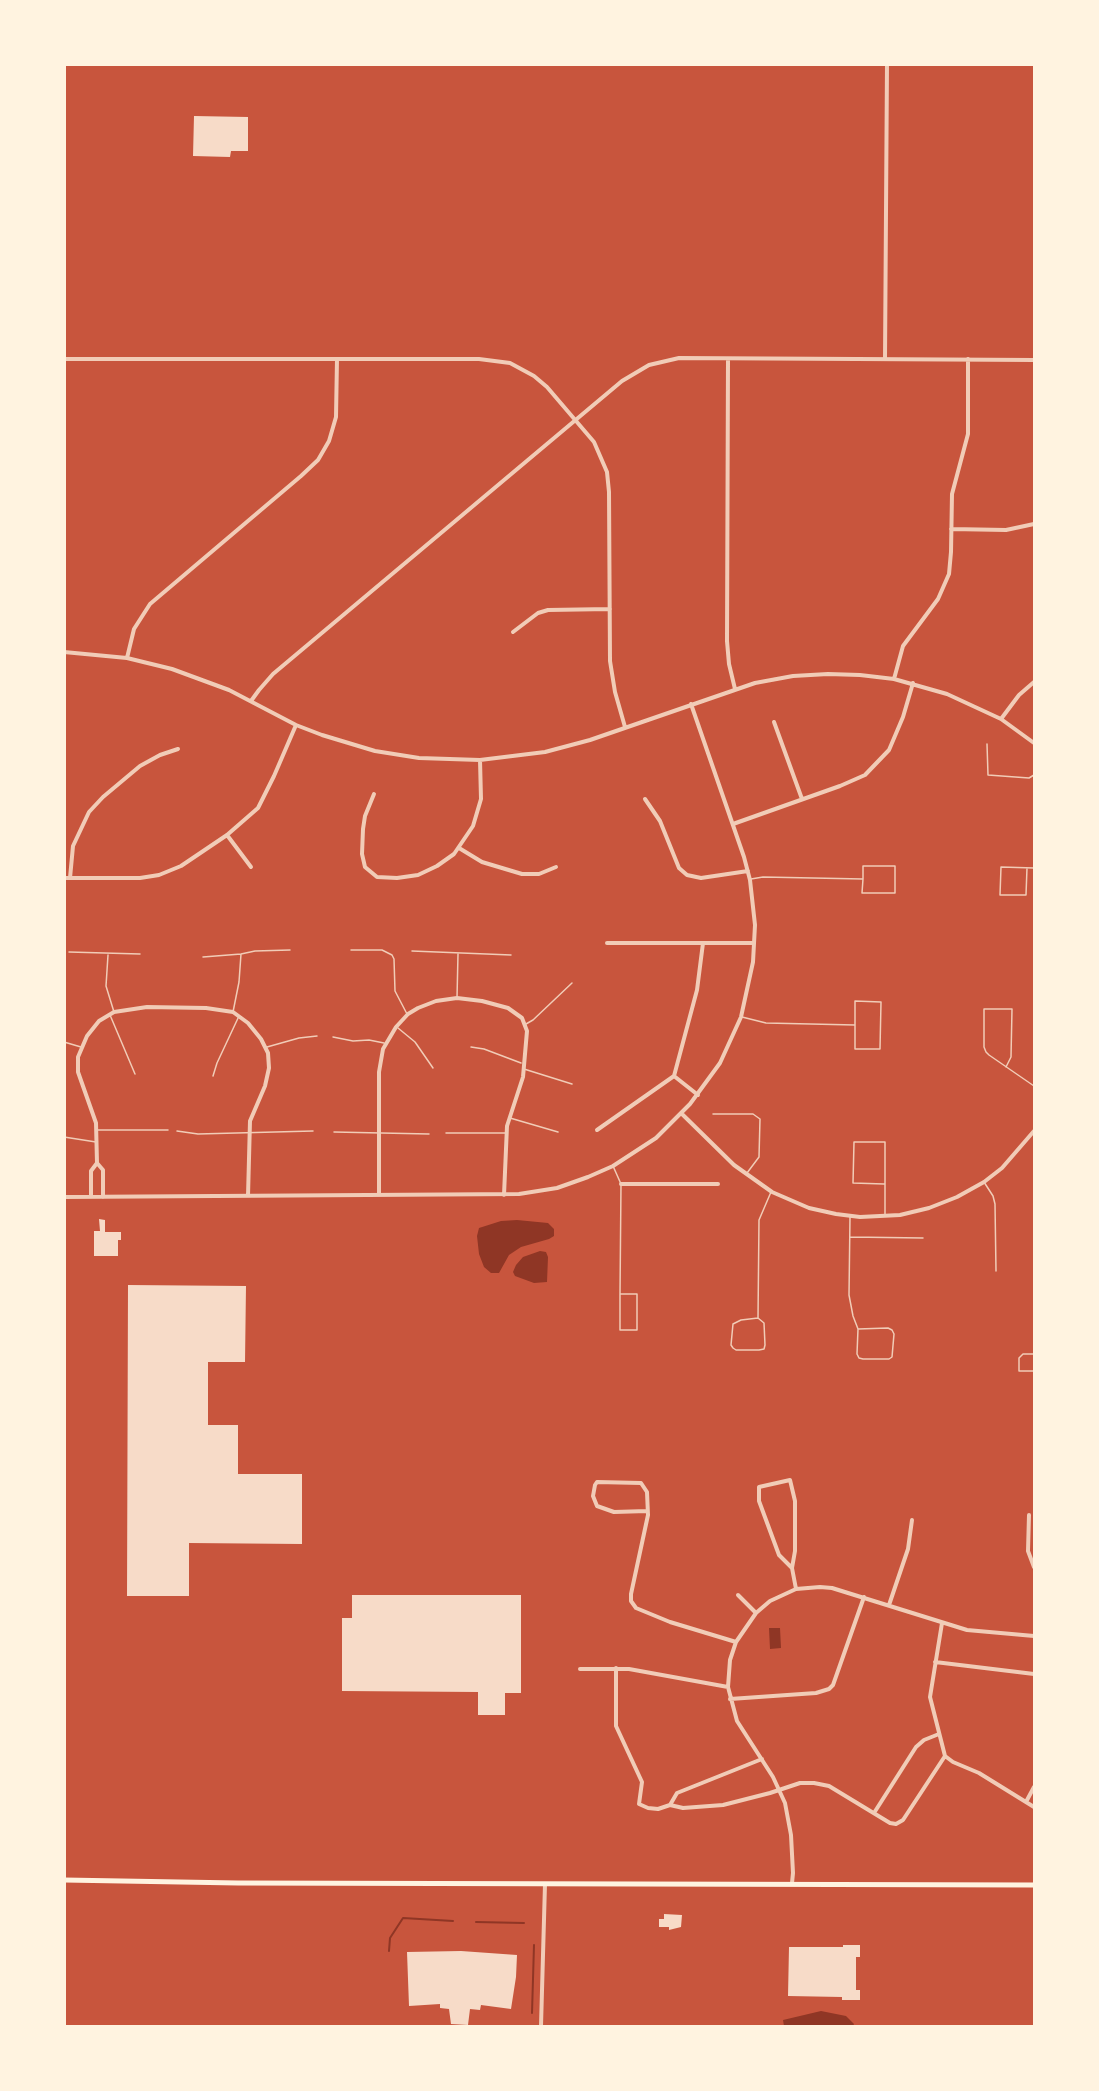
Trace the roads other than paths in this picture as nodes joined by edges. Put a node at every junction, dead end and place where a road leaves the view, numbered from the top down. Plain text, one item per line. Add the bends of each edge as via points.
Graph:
1 (887, 64) edge
2 (728, 358) junction
3 (64, 359) edge
4 (337, 359) junction
5 (885, 359) junction
6 (968, 359) junction
7 (1035, 360) edge
8 (576, 421) junction
9 (1035, 524) edge
10 (951, 530) junction
11 (610, 609) junction
12 (513, 632) dead end
13 (64, 652) edge
14 (127, 658) junction
15 (894, 679) junction
16 (1035, 682) edge
17 (913, 683) junction
18 (735, 689) junction
19 (251, 701) junction
20 (691, 704) junction
21 (1001, 719) junction
22 (774, 722) dead end
23 (296, 725) junction
24 (625, 727) junction
25 (1035, 742) edge
26 (987, 744) dead end
27 (178, 749) dead end
28 (480, 760) junction
29 (1035, 775) edge
30 (374, 794) dead end
31 (645, 799) dead end
32 (802, 799) junction
33 (733, 824) junction
34 (227, 835) junction
35 (459, 848) junction
36 (251, 867) dead end
37 (556, 867) dead end
38 (1027, 868) junction
39 (1035, 868) edge
40 (748, 871) junction
41 (67, 878) edge
42 (862, 879) junction
43 (750, 880) junction
44 (607, 943) dead end
45 (703, 943) junction
46 (754, 943) junction
47 (290, 950) dead end
48 (351, 950) dead end
49 (412, 951) dead end
50 (69, 952) dead end
51 (458, 953) junction
52 (108, 954) junction
53 (140, 954) dead end
54 (241, 954) junction
55 (511, 955) dead end
56 (203, 957) dead end
57 (572, 983) dead end
58 (457, 998) junction
59 (233, 1012) junction
60 (112, 1013) junction
61 (408, 1014) junction
62 (239, 1016) junction
63 (741, 1017) junction
64 (525, 1025) junction
65 (855, 1025) junction
66 (396, 1027) junction
67 (317, 1036) dead end
68 (333, 1037) dead end
69 (64, 1042) edge
70 (385, 1043) junction
71 (81, 1047) junction
72 (471, 1047) dead end
73 (266, 1048) junction
74 (525, 1067) junction
75 (1006, 1067) junction
76 (433, 1068) dead end
77 (135, 1074) dead end
78 (213, 1076) dead end
79 (674, 1076) junction
80 (572, 1084) dead end
81 (1035, 1086) edge
82 (698, 1095) junction
83 (682, 1114) junction
84 (712, 1114) dead end
85 (508, 1117) junction
86 (97, 1130) junction
87 (168, 1130) dead end
88 (597, 1130) dead end
89 (177, 1131) dead end
90 (313, 1131) dead end
91 (334, 1132) dead end
92 (379, 1132) junction
93 (558, 1132) dead end
94 (1034, 1132) edge
95 (249, 1133) junction
96 (446, 1133) dead end
97 (506, 1133) junction
98 (429, 1134) dead end
99 (64, 1137) edge
100 (97, 1142) junction
101 (97, 1163) junction
102 (613, 1166) junction
103 (746, 1174) junction
104 (984, 1182) junction
105 (621, 1184) junction
106 (718, 1184) dead end
107 (884, 1184) junction
108 (772, 1192) junction
109 (504, 1195) junction
110 (248, 1196) junction
111 (379, 1196) junction
112 (64, 1197) edge
113 (91, 1197) junction
114 (103, 1197) junction
115 (850, 1216) junction
116 (885, 1217) junction
117 (850, 1237) junction
118 (923, 1238) dead end
119 (996, 1271) dead end
120 (620, 1294) junction
121 (758, 1318) junction
122 (858, 1329) junction
123 (1035, 1354) edge
124 (1035, 1371) edge
125 (647, 1512) junction
126 (1029, 1515) dead end
127 (912, 1520) dead end
128 (1035, 1567) edge
129 (792, 1568) junction
130 (796, 1589) junction
131 (738, 1595) dead end
132 (864, 1597) junction
133 (889, 1605) junction
134 (756, 1613) junction
135 (942, 1623) junction
136 (1035, 1636) edge
137 (736, 1642) junction
138 (935, 1662) junction
139 (616, 1668) junction
140 (580, 1669) dead end
141 (1035, 1674) edge
142 (728, 1688) junction
143 (730, 1699) junction
144 (939, 1734) junction
145 (945, 1756) junction
146 (762, 1759) junction
147 (1035, 1787) edge
148 (780, 1790) junction
149 (1026, 1802) junction
150 (670, 1804) junction
151 (1035, 1807) edge
152 (873, 1813) junction
153 (64, 1880) edge
154 (545, 1883) junction
155 (792, 1883) junction
156 (1035, 1885) edge
157 (541, 2026) edge

1 - 5 street
2 - 5 street
2 - 8 street via 679,358 649,364 631,374
2 - 18 street via 727,648
3 - 4 street
4 - 8 street via 479,359 510,363 542,381
4 - 14 street via 336,417 329,441 318,459 150,604 134,629
5 - 6 street
6 - 7 street
6 - 10 street via 968,434 953,488
8 - 11 street via 594,442 607,472
8 - 19 street via 273,674
9 - 10 street via 1006,530
10 - 15 street via 946,584 903,646
11 - 12 street via 548,610
11 - 24 street via 611,670
13 - 14 street
14 - 19 street via 189,674
15 - 17 street
15 - 18 street via 810,675
16 - 21 street
17 - 21 street
17 - 32 street via 896,735 879,763 852,782
18 - 20 street
19 - 23 street
20 - 24 street
20 - 33 street
21 - 25 street
22 - 32 street
23 - 28 street via 391,754
23 - 34 street via 261,802
24 - 28 street via 545,752
26 - 29 lane via 988,775
27 - 41 street via 140,766 89,812 73,846
28 - 35 street via 479,808
30 - 35 street via 365,816 362,854 365,867 377,877 418,875
31 - 40 street via 660,821 679,868 687,875 701,878
32 - 33 street
33 - 40 street
34 - 36 street
34 - 41 street via 182,866 159,875
35 - 37 street via 482,862 522,874 540,874
38 - 38 lane via 1001,867 1000,895 1026,895
38 - 39 lane
40 - 43 street
42 - 42 lane via 862,892 895,893 896,866 863,866
42 - 43 lane
43 - 46 street
44 - 45 street
45 - 46 street
45 - 79 street via 697,990
46 - 63 street via 752,973
47 - 54 lane
48 - 61 lane via 382,950 392,955 395,991
49 - 51 lane
50 - 52 lane
51 - 55 lane
51 - 58 lane
52 - 53 lane
52 - 60 lane via 106,986
54 - 56 lane
54 - 59 lane
57 - 64 lane
58 - 61 street via 428,1004
58 - 64 street via 508,1008
59 - 60 street via 147,1007
59 - 62 street
60 - 71 street via 92,1028
60 - 77 lane
61 - 66 street
62 - 73 street via 256,1031
62 - 78 lane
63 - 65 lane via 766,1023
63 - 82 street via 720,1063
64 - 74 street
65 - 65 lane via 855,1049 880,1049 881,1002 855,1001
66 - 70 street
66 - 76 lane via 415,1042
67 - 73 lane
68 - 70 lane
69 - 71 lane
70 - 92 street via 379,1064
71 - 86 street via 78,1072
72 - 74 lane
73 - 95 street via 267,1077
74 - 80 lane
74 - 85 street
75 - 75 lane via 1011,1057 1012,1009 984,1009 984,1047
75 - 81 lane
79 - 82 street
79 - 88 street
82 - 83 street
83 - 102 street via 656,1138
83 - 103 street
84 - 103 lane via 753,1114 760,1119 759,1157
85 - 93 lane
85 - 97 street
86 - 87 lane
86 - 100 street
89 - 95 lane
90 - 95 lane
91 - 92 lane
92 - 98 lane
92 - 111 street
94 - 104 street
95 - 110 street
96 - 97 lane
97 - 109 street
99 - 100 lane
100 - 101 street
101 - 113 street via 91,1170
101 - 114 street via 103,1170
102 - 105 lane
102 - 109 street via 557,1188
103 - 108 street
104 - 116 street via 929,1208
104 - 119 lane via 995,1204
105 - 106 street
105 - 120 lane
107 - 107 lane via 885,1142 854,1142 853,1183
107 - 116 lane
108 - 115 street via 809,1208
108 - 121 lane via 759,1220
109 - 111 street
110 - 111 street
110 - 114 street
112 - 113 street
113 - 114 street
115 - 116 street
115 - 117 lane
117 - 118 lane
117 - 122 lane via 849,1295
120 - 120 lane via 620,1330 637,1330 638,1294
121 - 121 lane via 764,1323 764,1349 733,1348 733,1324
122 - 122 lane via 859,1358 892,1357 892,1330
123 - 124 lane via 1020,1356 1019,1371
125 - 125 street via 614,1512 597,1506 593,1496 595,1485 641,1483 647,1492
125 - 137 street via 631,1601 636,1608 670,1622
126 - 128 street via 1028,1551
127 - 133 street via 908,1549
129 - 129 street via 779,1555 759,1502 759,1487 790,1480 795,1501
129 - 130 street
130 - 132 street via 832,1588
130 - 134 street via 770,1601
131 - 134 street
132 - 133 street
132 - 143 street via 829,1689
133 - 135 street
134 - 137 street
135 - 136 street via 990,1633
135 - 138 street
137 - 142 street
138 - 141 street
138 - 144 street via 930,1697
139 - 140 street
139 - 142 street
139 - 150 street via 616,1726 642,1782 639,1804 658,1809
142 - 143 street
143 - 146 street via 738,1721
144 - 145 street
144 - 152 street via 916,1747
145 - 149 street
145 - 152 street via 903,1820 890,1823
146 - 148 street
146 - 150 street via 677,1793
147 - 149 street
148 - 150 street via 723,1805 683,1808
148 - 152 street via 800,1783 829,1786
148 - 155 street via 788,1818
149 - 151 street
153 - 154 main road
154 - 155 main road
154 - 157 street
155 - 156 main road

